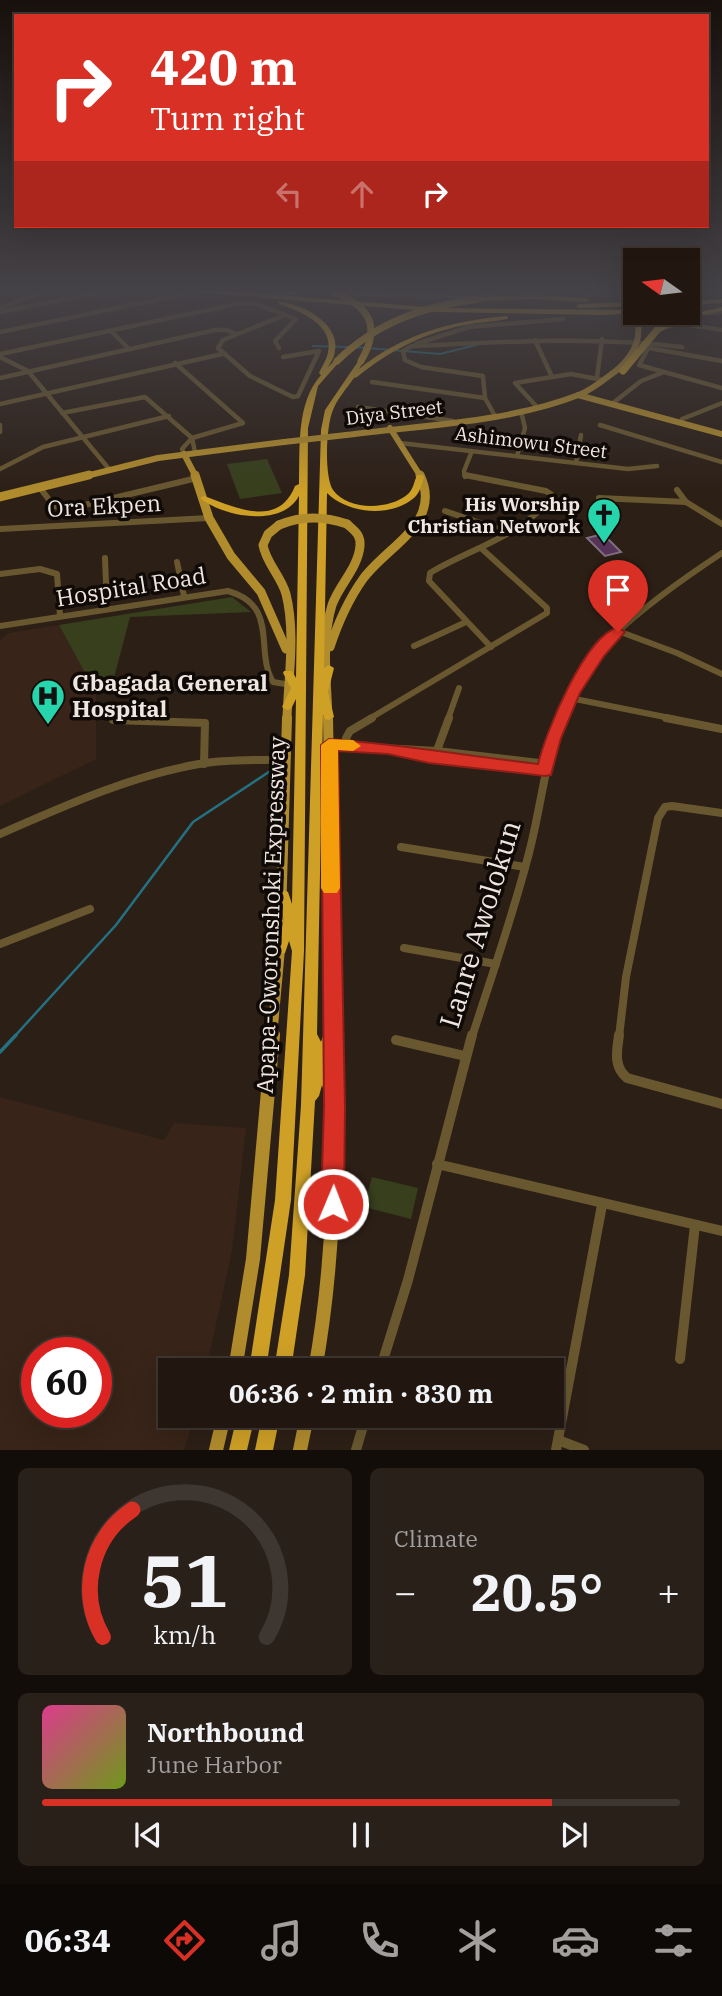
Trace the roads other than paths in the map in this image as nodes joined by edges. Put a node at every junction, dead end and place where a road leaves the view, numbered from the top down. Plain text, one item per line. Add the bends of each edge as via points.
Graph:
1 (3, 358) edge
2 (89, 358) edge
3 (203, 358) edge
4 (227, 358) edge
5 (316, 358) edge
6 (329, 358) edge
7 (341, 358) edge
8 (363, 358) edge
9 (378, 358) edge
10 (405, 358) edge
11 (543, 358) edge
12 (601, 358) edge
13 (630, 358) edge
14 (636, 358) edge
15 (643, 358) edge
16 (701, 358) edge
17 (722, 362) edge
18 (176, 363) junction
19 (28, 371) junction
20 (617, 372) junction
21 (664, 372) junction
22 (552, 377) junction
23 (0, 378) edge
24 (600, 378) junction
25 (320, 379) junction
26 (372, 382) dead end
27 (343, 388) junction
28 (591, 388) junction
29 (722, 388) edge
30 (46, 394) junction
31 (580, 394) junction
32 (485, 397) junction
33 (568, 398) junction
34 (594, 399) junction
35 (608, 402) junction
36 (0, 404) edge
37 (722, 404) edge
38 (358, 407) dead end
39 (537, 407) junction
40 (521, 411) junction
41 (62, 413) junction
42 (169, 416) junction
43 (495, 416) junction
44 (682, 419) junction
45 (453, 421) junction
46 (600, 425) dead end
47 (393, 428) junction
48 (364, 432) junction
49 (722, 433) edge
50 (581, 435) dead end
51 (82, 438) junction
52 (192, 438) junction
53 (398, 440) junction
54 (472, 451) junction
55 (195, 452) junction
56 (184, 454) junction
57 (517, 456) junction
58 (159, 458) junction
59 (722, 462) edge
60 (187, 463) junction
61 (576, 463) junction
62 (323, 466) junction
63 (657, 466) dead end
64 (0, 469) edge
65 (106, 470) junction
66 (302, 470) junction
67 (195, 474) junction
68 (420, 477) junction
69 (40, 488) junction
70 (677, 490) dead end
71 (0, 495) edge
72 (204, 498) junction
73 (599, 498) dead end
74 (686, 502) junction
75 (445, 511) dead end
76 (722, 515) edge
77 (209, 518) junction
78 (714, 519) junction
79 (722, 524) edge
80 (0, 529) edge
81 (507, 532) junction
82 (481, 548) junction
83 (722, 554) edge
84 (105, 558) dead end
85 (177, 562) dead end
86 (0, 574) edge
87 (184, 596) junction
88 (107, 609) junction
89 (60, 616) junction
90 (466, 622) junction
91 (0, 626) edge
92 (618, 632) junction
93 (414, 646) dead end
94 (491, 647) junction
95 (328, 651) junction
96 (288, 657) junction
97 (302, 670) junction
98 (323, 670) junction
99 (722, 674) edge
100 (290, 681) junction
101 (459, 688) dead end
102 (570, 698) junction
103 (302, 705) junction
104 (323, 717) junction
105 (113, 720) dead end
106 (722, 729) edge
107 (329, 745) junction
108 (348, 746) junction
109 (435, 754) junction
110 (286, 759) junction
111 (204, 764) junction
112 (546, 767) junction
113 (722, 813) edge
114 (0, 834) edge
115 (401, 846) dead end
116 (525, 867) junction
117 (299, 893) junction
118 (284, 895) junction
119 (90, 909) dead end
120 (289, 922) junction
121 (0, 944) edge
122 (404, 948) dead end
123 (281, 949) junction
124 (298, 951) junction
125 (495, 964) junction
126 (331, 1031) junction
127 (311, 1033) junction
128 (396, 1040) dead end
129 (465, 1056) junction
130 (324, 1064) junction
131 (722, 1104) edge
132 (308, 1105) junction
133 (335, 1106) junction
134 (437, 1164) junction
135 (602, 1205) junction
136 (695, 1225) junction
137 (722, 1231) edge
138 (236, 1358) edge
139 (259, 1358) edge
140 (284, 1358) edge
141 (317, 1358) edge
142 (384, 1358) edge
143 (680, 1359) dead end
144 (221, 1428) edge
145 (243, 1428) edge
146 (269, 1428) edge
147 (305, 1428) edge
148 (362, 1428) edge
149 (557, 1445) edge
150 (216, 1450) edge
151 (238, 1450) edge
152 (264, 1450) edge
153 (300, 1450) edge
154 (356, 1450) edge
155 (584, 1450) edge

1 - 19 street
2 - 19 street
3 - 18 street
4 - 5 street via 258,381 292,397 298,396
6 - 25 highway, Apapa-Oworonshoki Expressway
7 - 25 highway, bridge
8 - 27 highway, Apapa-Oworonshoki Expressway, bridge
9 - 27 highway
10 - 32 street via 421,367 483,376
11 - 22 street
12 - 24 street
13 - 20 main road, Diya Street, bridge
14 - 20 highway, bridge
15 - 21 street via 639,364
16 - 17 street
18 - 30 street
18 - 52 street via 243,420
19 - 23 street
19 - 30 street
20 - 24 main road, Diya Street
21 - 29 street
21 - 35 street via 641,380
22 - 24 street
22 - 39 street via 515,383
24 - 28 main road, Diya Street
25 - 66 highway, Apapa-Oworonshoki Expressway via 306,418
26 - 32 street
27 - 62 highway, Apapa-Oworonshoki Expressway via 326,421
28 - 31 main road, Diya Street
28 - 34 main road
30 - 36 street
30 - 41 street
31 - 33 main road, Diya Street
31 - 34 main road
32 - 43 street
33 - 34 main road
33 - 39 main road, Diya Street
34 - 35 main road
35 - 44 main road
35 - 49 main road
37 - 44 street
38 - 45 street
39 - 40 main road, Diya Street
40 - 43 main road, Diya Street
40 - 57 street via 525,428
41 - 42 street via 145,397
41 - 51 street
42 - 51 street
42 - 52 street
43 - 45 main road, Diya Street
44 - 49 main road
45 - 47 main road, Diya Street
46 - 59 street
47 - 48 main road, Diya Street
47 - 53 main road
48 - 53 main road
48 - 55 main road, Diya Street, bridge
50 - 61 street
51 - 64 street via 33,451
51 - 65 street
52 - 55 street
52 - 56 street via 182,449
53 - 54 street, Ashimowu Street
53 - 68 main road
54 - 57 street, Ashimowu Street
54 - 81 street via 465,477 552,495 545,507
55 - 56 main road, Diya Street
55 - 67 main road
56 - 58 main road, Diya Street
56 - 60 main road
57 - 61 street, Ashimowu Street
58 - 60 main road
58 - 65 main road, Diya Street
60 - 67 main road
61 - 63 street, Ashimowu Street via 643,470
62 - 68 highway via 332,495 370,508 408,499
62 - 98 highway, Apapa-Oworonshoki Expressway
65 - 69 main road, Diya Street
65 - 71 main road, Diya Street
66 - 72 highway via 298,495 279,510 241,514
66 - 97 highway, Apapa-Oworonshoki Expressway
67 - 69 street via 68,509 54,506
67 - 72 main road
68 - 95 main road via 427,500 423,512 359,586
69 - 71 main road, Diya Street
70 - 74 street
72 - 77 main road
73 - 74 street
74 - 78 street
75 - 81 street
76 - 78 street
77 - 80 street, Ora Ekpen
77 - 96 main road via 231,556 261,592
78 - 79 street
81 - 82 street
82 - 90 street via 433,570 429,577
82 - 94 street via 548,610
83 - 92 street, Lanre Awolokun
84 - 88 street
85 - 87 street
86 - 89 street via 40,569 57,574
87 - 88 street, Hospital Road
87 - 100 street, Hospital Road via 230,591 247,599 264,628 269,677 273,682
88 - 89 street, Hospital Road
89 - 91 street, Hospital Road
90 - 93 street
90 - 94 street
92 - 99 street
92 - 102 street, Lanre Awolokun via 598,653
94 - 108 street via 350,731
95 - 96 main road, Apapa-Oworonshoki Expressway, bridge via 330,611 360,548 359,534 347,524 312,517 279,525 264,539 263,549 281,580 287,603
95 - 98 main road, Apapa-Oworonshoki Expressway
96 - 100 main road, Apapa-Oworonshoki Expressway
97 - 100 highway
97 - 103 highway, Apapa-Oworonshoki Expressway
98 - 104 highway
98 - 104 main road, Apapa-Oworonshoki Expressway
100 - 103 highway
100 - 110 main road, Apapa-Oworonshoki Expressway
101 - 109 street
102 - 106 street
102 - 112 street, Lanre Awolokun
103 - 117 highway, Apapa-Oworonshoki Expressway
104 - 107 main road, Apapa-Oworonshoki Expressway
104 - 127 highway, Apapa-Oworonshoki Expressway
105 - 111 street via 205,723
107 - 108 street
107 - 126 main road, Apapa-Oworonshoki Expressway
108 - 109 street
109 - 112 street
110 - 111 street
110 - 118 main road, Apapa-Oworonshoki Expressway
111 - 114 street via 94,793
112 - 116 street, Lanre Awolokun
113 - 131 street via 672,806 665,807 658,818 626,977 616,1060 626,1079
115 - 116 street
116 - 125 street, Lanre Awolokun
117 - 120 highway
117 - 124 highway, Apapa-Oworonshoki Expressway
118 - 120 highway
118 - 123 main road, Apapa-Oworonshoki Expressway
119 - 121 street
120 - 123 highway
120 - 124 highway
122 - 125 street
123 - 138 main road, Apapa-Oworonshoki Expressway via 253,1259
124 - 139 highway, Apapa-Oworonshoki Expressway via 283,1200
125 - 129 street, Lanre Awolokun
126 - 130 highway
126 - 133 main road, Apapa-Oworonshoki Expressway
127 - 130 highway
127 - 132 highway, Apapa-Oworonshoki Expressway
128 - 129 street
129 - 134 street, Lanre Awolokun
130 - 132 highway
130 - 133 highway
132 - 140 highway, Apapa-Oworonshoki Expressway via 297,1275
133 - 141 main road, Apapa-Oworonshoki Expressway via 332,1225
134 - 135 street
134 - 142 street, Lanre Awolokun
135 - 136 street
135 - 149 street
136 - 137 street
136 - 143 street
144 - 150 main road
145 - 151 highway
146 - 152 highway
147 - 153 main road
148 - 154 street
149 - 155 street

